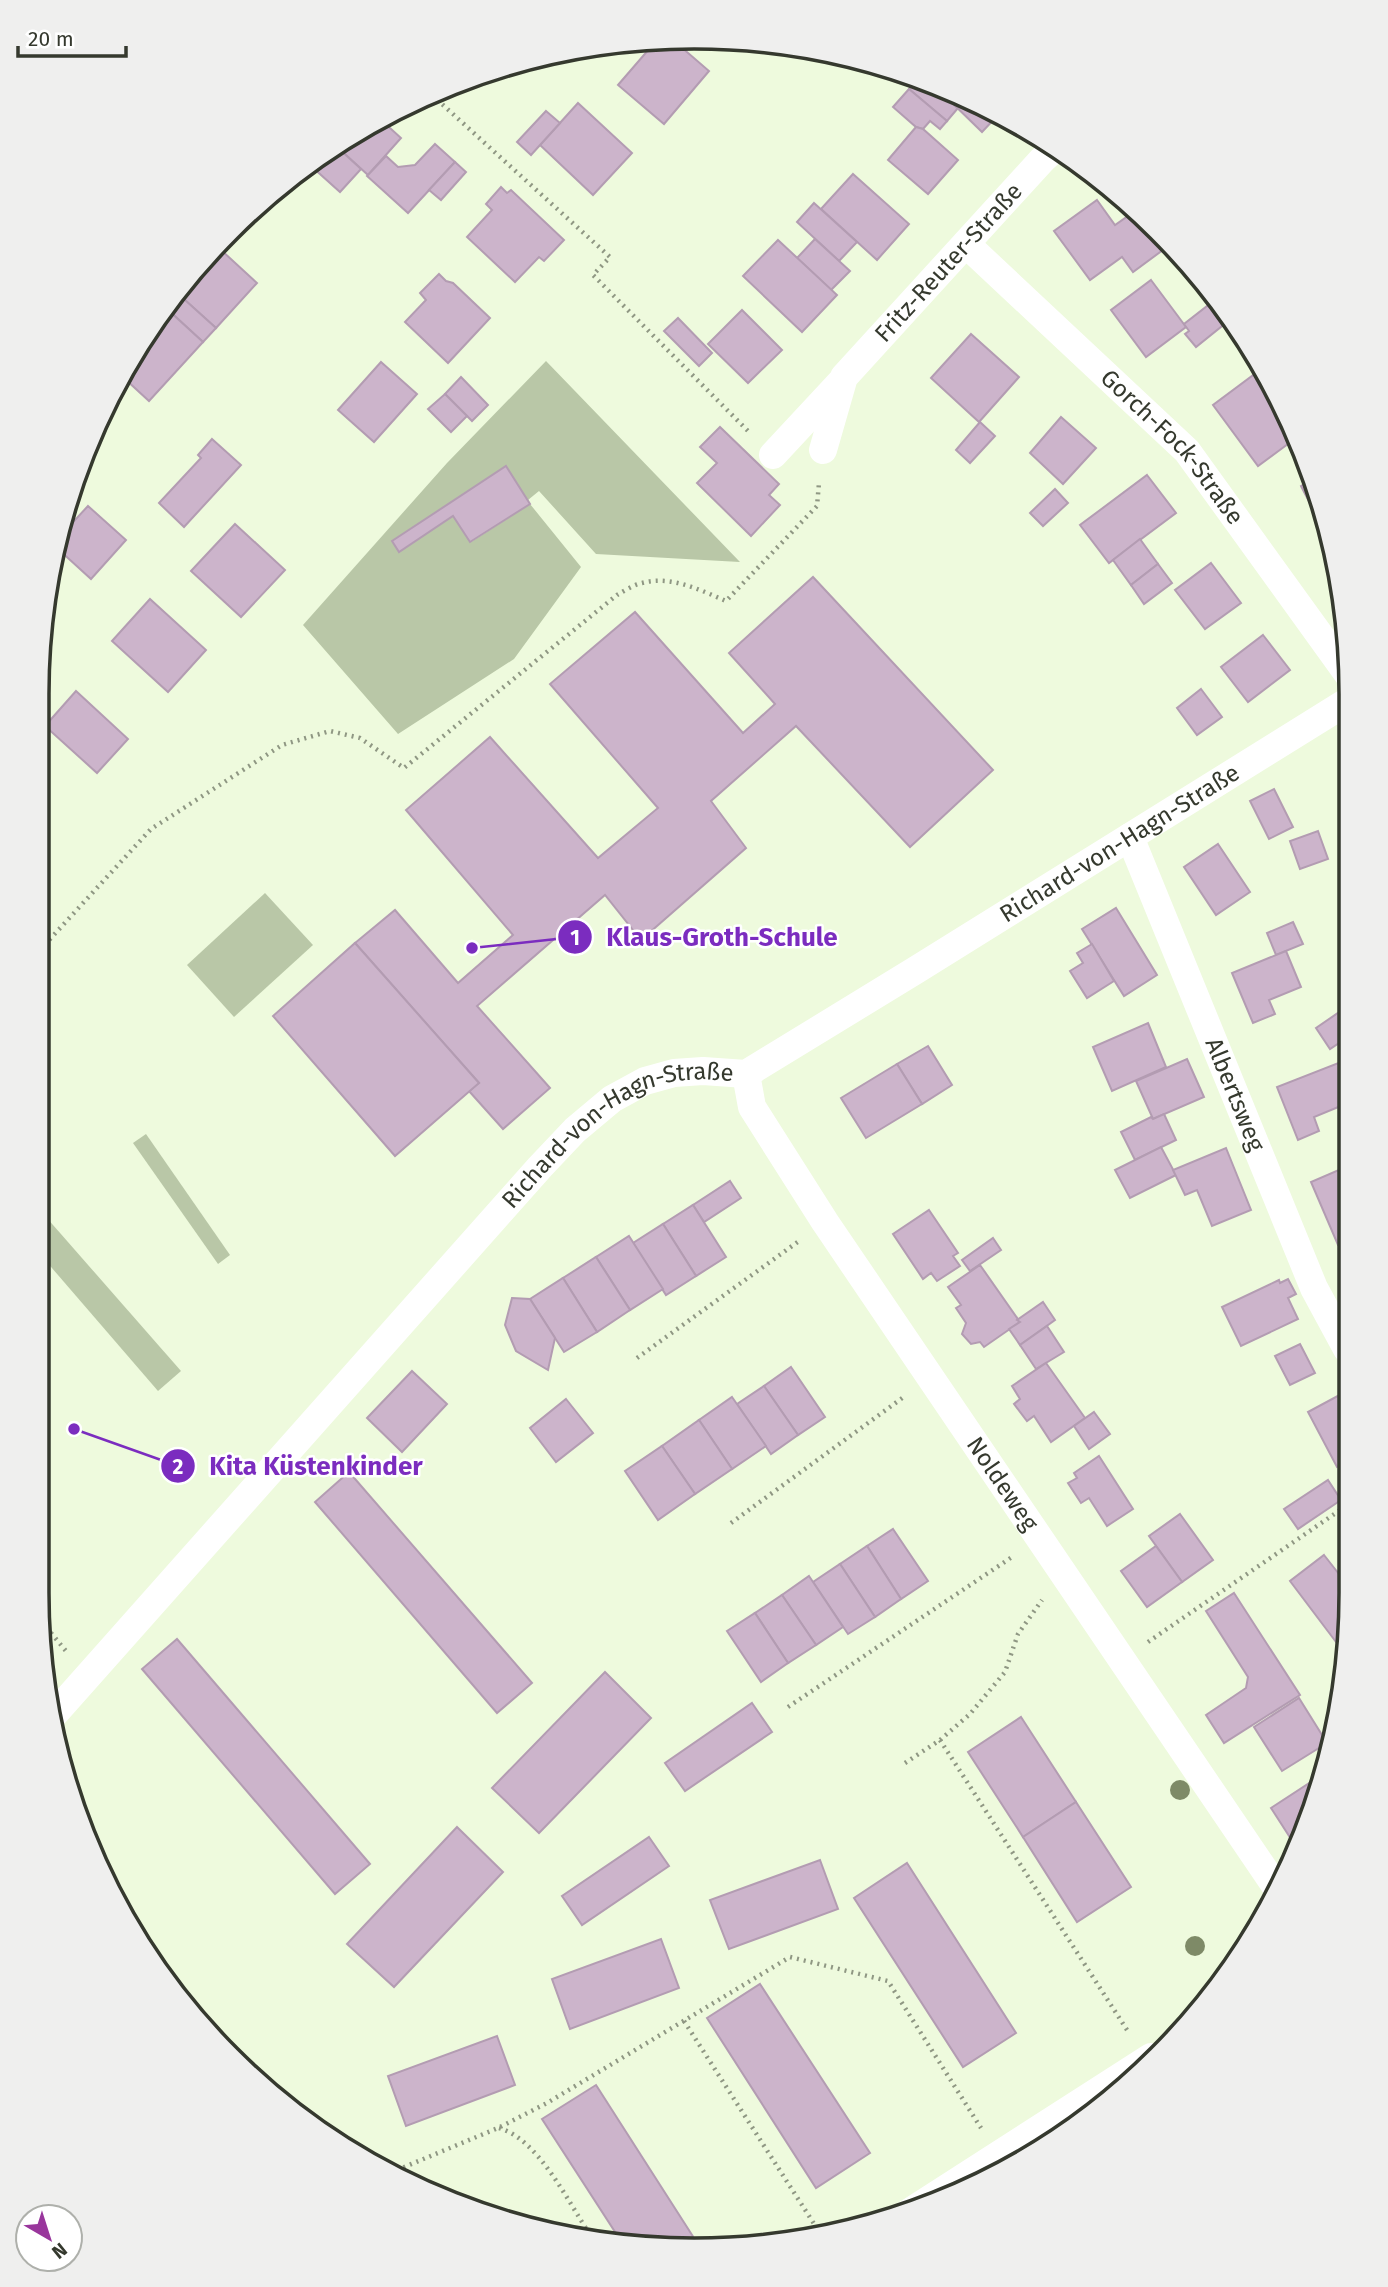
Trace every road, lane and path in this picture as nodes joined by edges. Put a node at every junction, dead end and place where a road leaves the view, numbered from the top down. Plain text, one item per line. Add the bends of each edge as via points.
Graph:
1 (440, 101) edge
2 (1047, 155) edge
3 (966, 244) junction
4 (844, 377) junction
5 (822, 450) joint
6 (773, 455) joint
7 (1338, 661) edge
8 (1339, 707) edge
9 (1130, 837) junction
10 (49, 940) edge
11 (746, 1074) junction
12 (825, 1222) junction
13 (1339, 1334) edge
14 (637, 1358) dead end
15 (931, 1377) junction
16 (1339, 1511) edge
17 (731, 1523) dead end
18 (1039, 1539) junction
19 (1068, 1582) junction
20 (1123, 1660) junction
21 (788, 1707) dead end
22 (59, 1708) edge
23 (940, 1740) junction
24 (905, 1763) dead end
25 (1271, 1880) edge
26 (684, 2021) junction
27 (1145, 2053) edge
28 (1119, 2078) edge
29 (498, 2128) junction
30 (998, 2155) junction
31 (402, 2168) edge
32 (960, 2180) edge
33 (816, 2227) edge
34 (586, 2229) edge

1 - 6 path via 610,257 593,275
2 - 3 street, Fritz-Reuter-Straße
3 - 4 street, Fritz-Reuter-Straße
3 - 7 street, Gorch-Fock-Straße via 1187,451
4 - 5 street, Fritz-Reuter-Straße
4 - 6 street, Fritz-Reuter-Straße
5 - 10 path via 817,506 726,601 665,581 642,583 617,595 404,768 360,738 330,731 282,745 151,829
8 - 9 street, Richard-von-Hagn-Straße
9 - 11 street, Richard-von-Hagn-Straße
9 - 13 street, Albertsweg via 1314,1288
11 - 12 street, Noldeweg via 752,1107
11 - 22 street, Richard-von-Hagn-Straße via 674,1073 645,1081 612,1099 575,1130
12 - 14 path
12 - 15 street, Noldeweg
15 - 17 path
15 - 18 street, Noldeweg
16 - 20 path
18 - 19 street, Noldeweg
18 - 21 path
19 - 20 street, Noldeweg
19 - 23 path via 1045,1597 1018,1634 1005,1672 970,1714
20 - 25 street, Noldeweg
23 - 24 path
23 - 27 path
26 - 29 path
26 - 30 path via 790,1958 888,1981
26 - 33 path
28 - 30 street
29 - 31 path
29 - 34 path via 512,2132 542,2162
30 - 32 street

